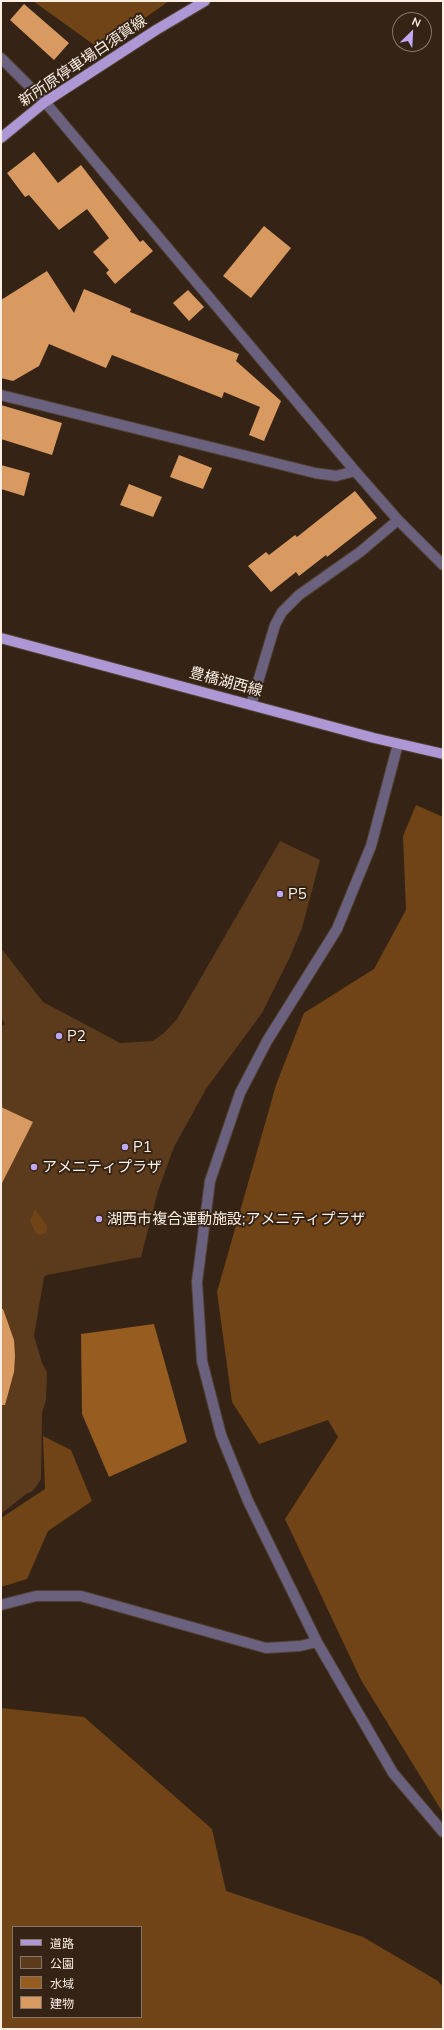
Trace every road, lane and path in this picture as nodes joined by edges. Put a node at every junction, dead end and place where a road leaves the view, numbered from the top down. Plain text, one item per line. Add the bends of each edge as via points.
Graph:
1 (204, 1) edge
2 (1, 58) edge
3 (44, 102) junction
4 (1, 138) edge
5 (1, 395) edge
6 (355, 471) junction
7 (398, 520) junction
8 (443, 564) edge
9 (1, 638) edge
10 (251, 705) junction
11 (398, 744) junction
12 (443, 754) edge
13 (1, 1605) edge
14 (317, 1642) junction
15 (443, 1832) edge

1 - 3 main road, 新所原停車場白須賀線
2 - 3 street
3 - 4 main road, 新所原停車場白須賀線
3 - 6 street
5 - 6 street via 315,473 336,476
6 - 7 street
7 - 8 street
7 - 10 street via 360,552 299,595 282,612 275,625
9 - 10 main road, 豊橋湖西線
10 - 11 main road, 豊橋湖西線
11 - 12 main road, 豊橋湖西線
11 - 14 street via 371,846 337,929 267,1041 240,1093 210,1181 197,1282 202,1361 222,1435 248,1500
13 - 14 street via 36,1596 81,1596 266,1648
14 - 15 street via 393,1773

